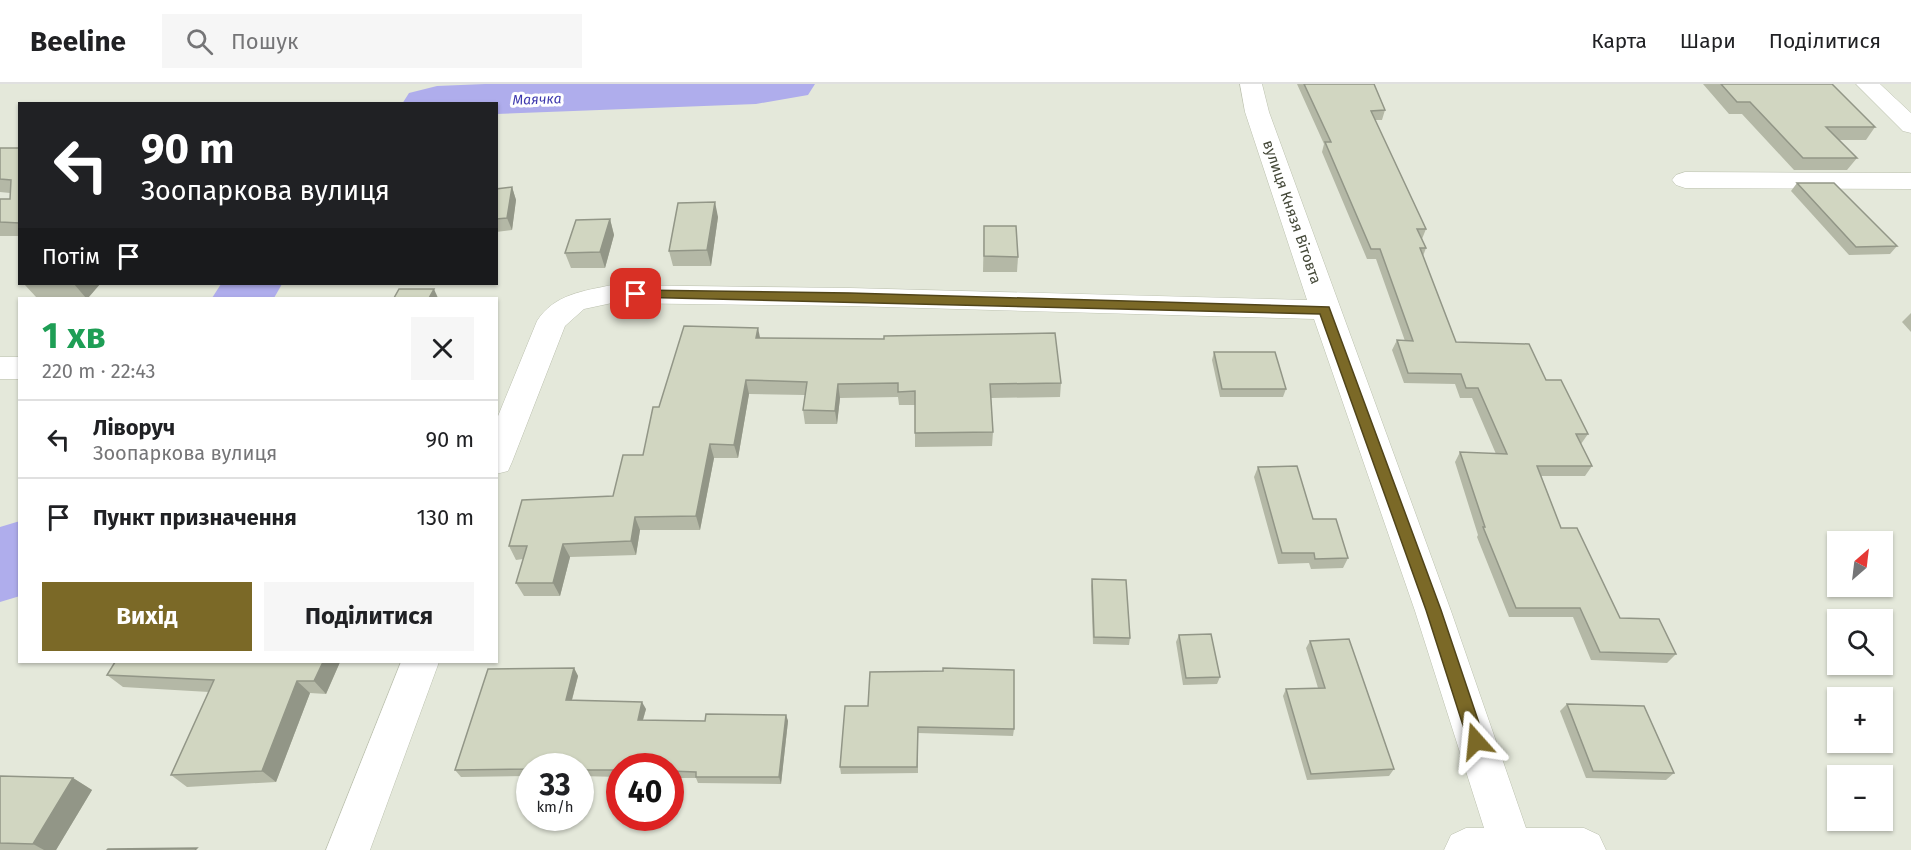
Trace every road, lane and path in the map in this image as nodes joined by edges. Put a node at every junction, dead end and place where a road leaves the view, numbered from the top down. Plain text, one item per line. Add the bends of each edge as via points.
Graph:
1 (1251, 84) edge
2 (1867, 84) edge
3 (1911, 126) edge
4 (1684, 180) dead end
5 (1911, 181) edge
6 (1325, 310) junction
7 (18, 368) edge
8 (0, 369) edge
9 (498, 457) edge
10 (420, 663) edge
11 (348, 850) edge
12 (1466, 850) edge
13 (1512, 850) edge
14 (1584, 850) edge

1 - 6 street, вулиця Князя Вітовта via 1257,112
2 - 3 street
4 - 5 street
6 - 9 street via 612,294 575,302 552,321
6 - 13 street, вулиця Князя Вітовта via 1433,610
7 - 8 street
10 - 11 street
12 - 13 street
13 - 14 street

